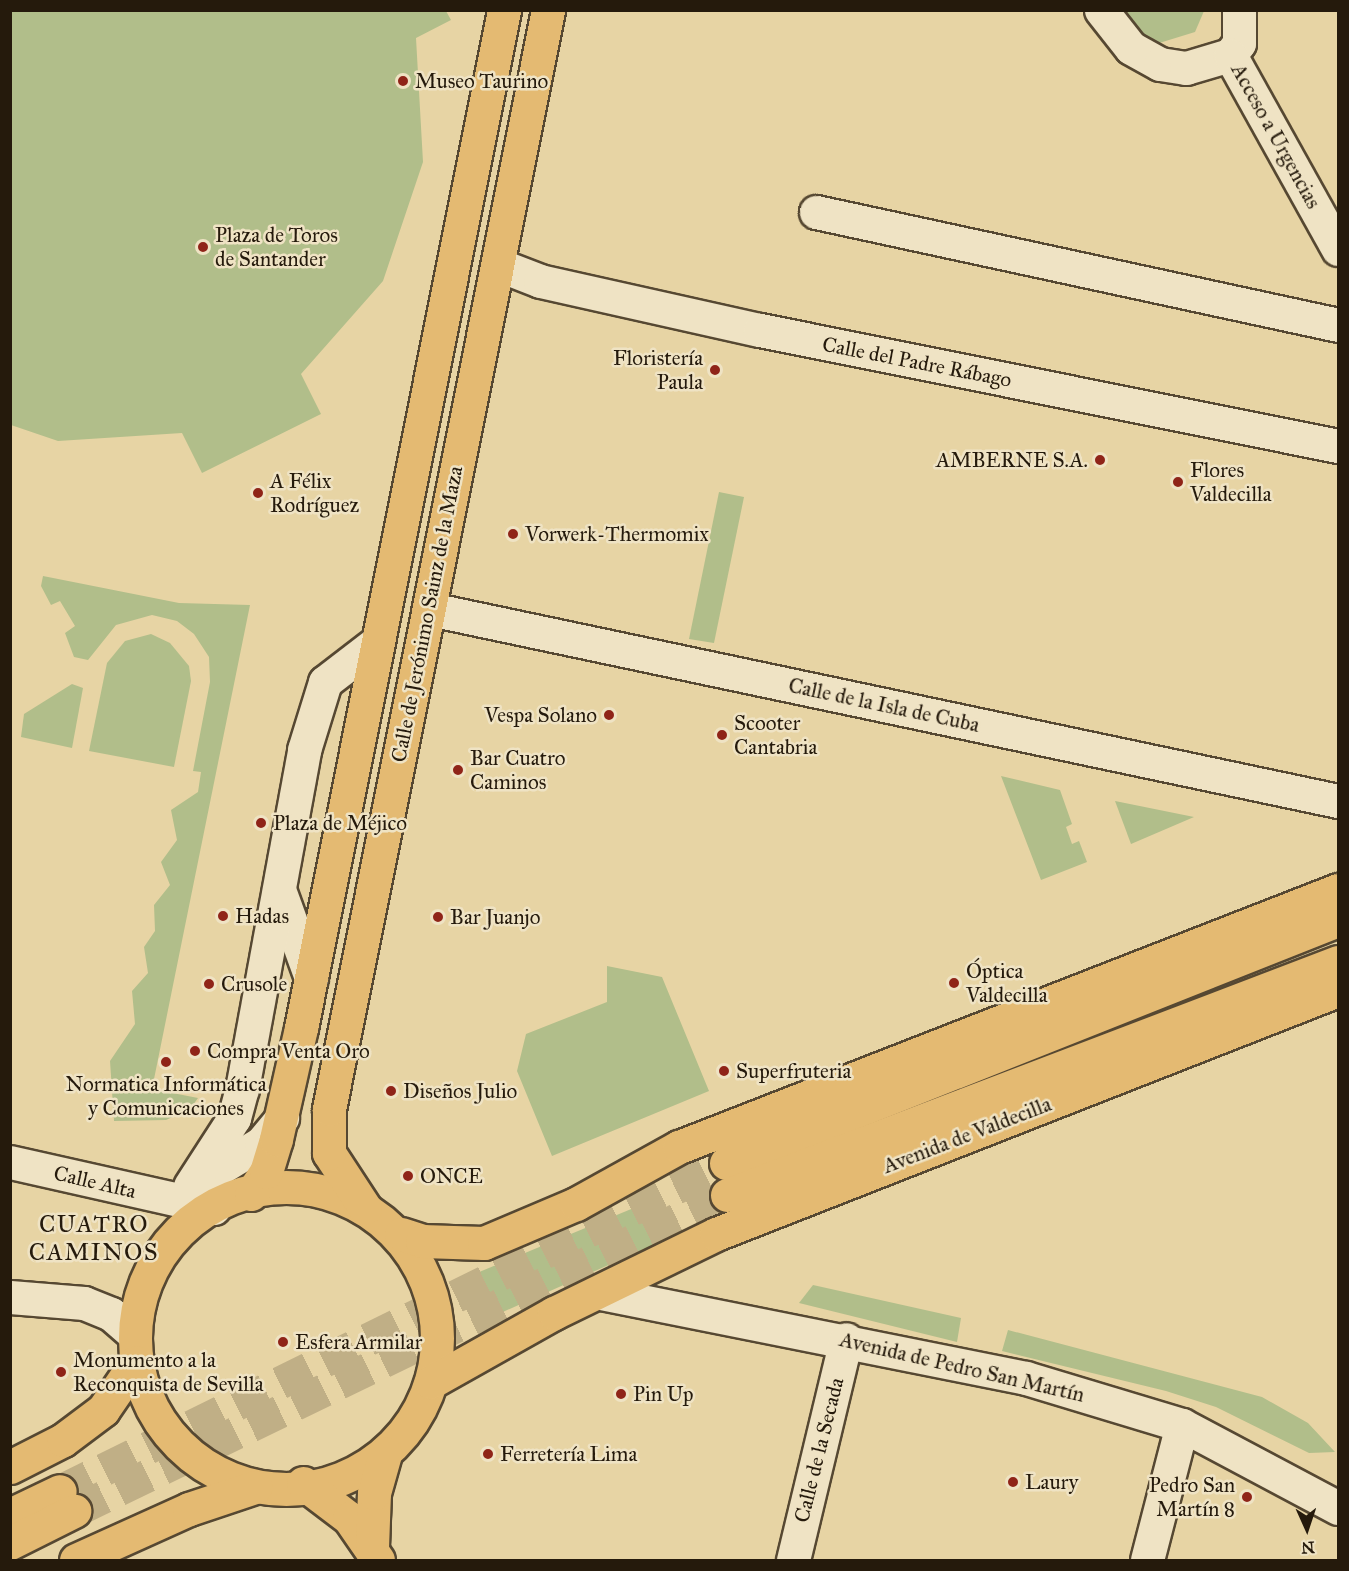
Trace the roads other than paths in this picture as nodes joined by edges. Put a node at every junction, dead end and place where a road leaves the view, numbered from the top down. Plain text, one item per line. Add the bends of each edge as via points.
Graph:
1 (504, 10) edge
2 (548, 10) edge
3 (1101, 10) edge
4 (1239, 10) edge
5 (1230, 55) junction
6 (816, 212) dead end
7 (1338, 249) edge
8 (499, 266) junction
9 (1338, 325) edge
10 (1338, 446) edge
11 (430, 609) junction
12 (377, 642) junction
13 (1338, 801) edge
14 (1338, 890) edge
15 (281, 895) junction
16 (1338, 920) edge
17 (1338, 962) edge
18 (311, 978) junction
19 (1338, 990) edge
20 (282, 1118) junction
21 (10, 1162) edge
22 (190, 1186) junction
23 (140, 1192) junction
24 (251, 1194) junction
25 (365, 1208) junction
26 (214, 1209) junction
27 (401, 1234) junction
28 (600, 1293) junction
29 (10, 1297) edge
30 (846, 1339) junction
31 (134, 1347) junction
32 (431, 1382) junction
33 (1182, 1425) junction
34 (385, 1454) junction
35 (10, 1467) edge
36 (303, 1483) junction
37 (255, 1486) junction
38 (1338, 1508) edge
39 (10, 1515) edge
40 (10, 1543) edge
41 (375, 1554) edge
42 (76, 1560) edge
43 (793, 1560) edge
44 (1147, 1560) edge

1 - 12 main road, Calle de Jerónimo Sainz de la Maza
2 - 8 main road, Calle de Jerónimo Sainz de la Maza
3 - 5 street, Acceso a Urgencias via 1131,48 1160,64 1207,66
4 - 5 street, Acceso a Urgencias via 1239,43
5 - 7 street, Acceso a Urgencias
6 - 9 street
8 - 10 street, Calle del Padre Rábago via 540,281 760,330
8 - 11 main road, Calle de Jerónimo Sainz de la Maza
11 - 13 street, Calle de la Isla de Cuba
11 - 25 main road, Calle de Jerónimo Sainz de la Maza via 329,1108 329,1153
12 - 15 street via 325,682 304,750
12 - 18 main road, Calle de Jerónimo Sainz de la Maza
14 - 27 main road via 679,1147 576,1204 484,1242 422,1241
15 - 18 street
15 - 22 street via 234,1118
16 - 17 main road, Avenida de Valdecilla via 727,1179
18 - 20 main road, Calle de Jerónimo Sainz de la Maza
19 - 28 main road, Avenida de Valdecilla via 716,1234
20 - 22 street via 261,1143 229,1168
20 - 24 main road, Calle de Jerónimo Sainz de la Maza via 266,1172
21 - 23 street, Calle Alta
22 - 23 street
23 - 26 street, Calle Alta
24 - 25 main road via 298,1191
24 - 26 main road
25 - 27 main road
26 - 31 main road via 186,1227 144,1277
27 - 32 main road via 432,1289 440,1318 440,1355
28 - 30 street, Avenida de Pedro San Martín
28 - 32 main road, Avenida de Valdecilla
29 - 31 street via 84,1303 111,1314
30 - 33 street, Avenida de Pedro San Martín via 1026,1378
30 - 43 street, Calle de la Secada
31 - 35 main road via 103,1410 63,1440
31 - 37 main road via 139,1393 180,1450 215,1472
32 - 34 main road via 419,1411
33 - 38 street, Avenida de Pedro San Martín
33 - 44 street
34 - 36 main road via 343,1474
34 - 41 main road via 374,1493
36 - 37 main road
36 - 41 main road via 327,1498
37 - 42 main road via 189,1509
39 - 40 main road via 67,1501

